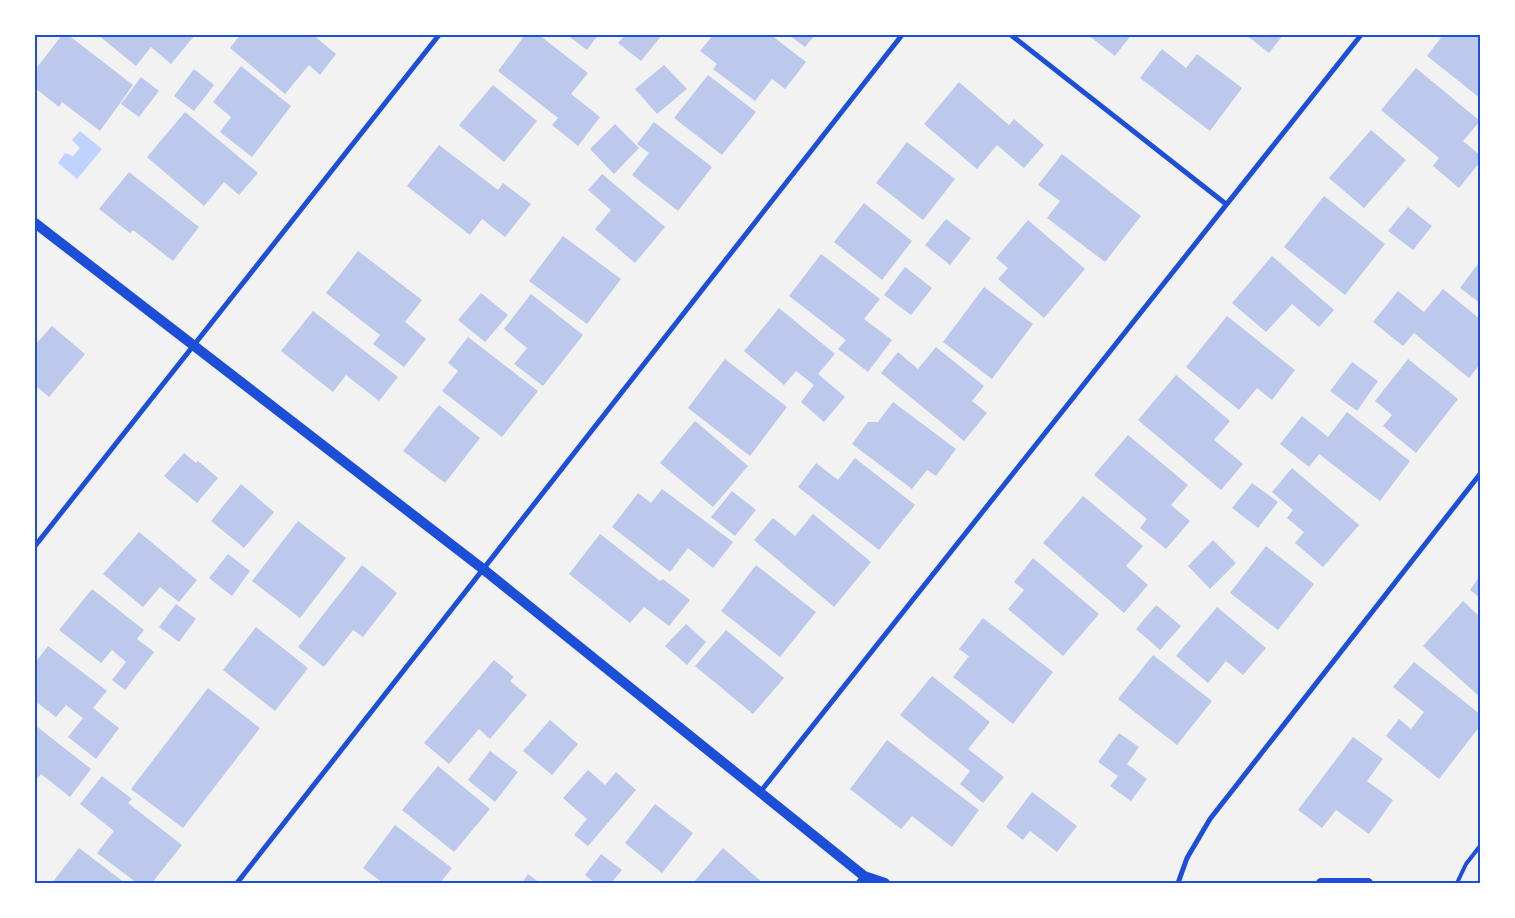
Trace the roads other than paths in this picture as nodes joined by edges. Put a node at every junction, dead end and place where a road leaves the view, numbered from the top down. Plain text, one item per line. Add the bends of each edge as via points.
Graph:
1 (439, 35) edge
2 (902, 35) edge
3 (1011, 35) edge
4 (1361, 35) edge
5 (1226, 204) junction
6 (35, 223) edge
7 (194, 345) junction
8 (1480, 474) edge
9 (35, 546) edge
10 (483, 569) junction
11 (761, 791) junction
12 (1480, 846) edge
13 (861, 880) edge
14 (237, 883) edge
15 (885, 883) edge
16 (1178, 883) edge
17 (1321, 883) edge
18 (1368, 883) edge
19 (1457, 883) edge

1 - 7 street
2 - 10 street
3 - 5 street
4 - 5 street
5 - 11 street
6 - 7 main road
7 - 9 street
7 - 10 main road
8 - 16 street via 1210,819 1187,858
10 - 11 main road
10 - 14 street
11 - 13 main road
12 - 19 lane
13 - 15 main road
17 - 18 main road

